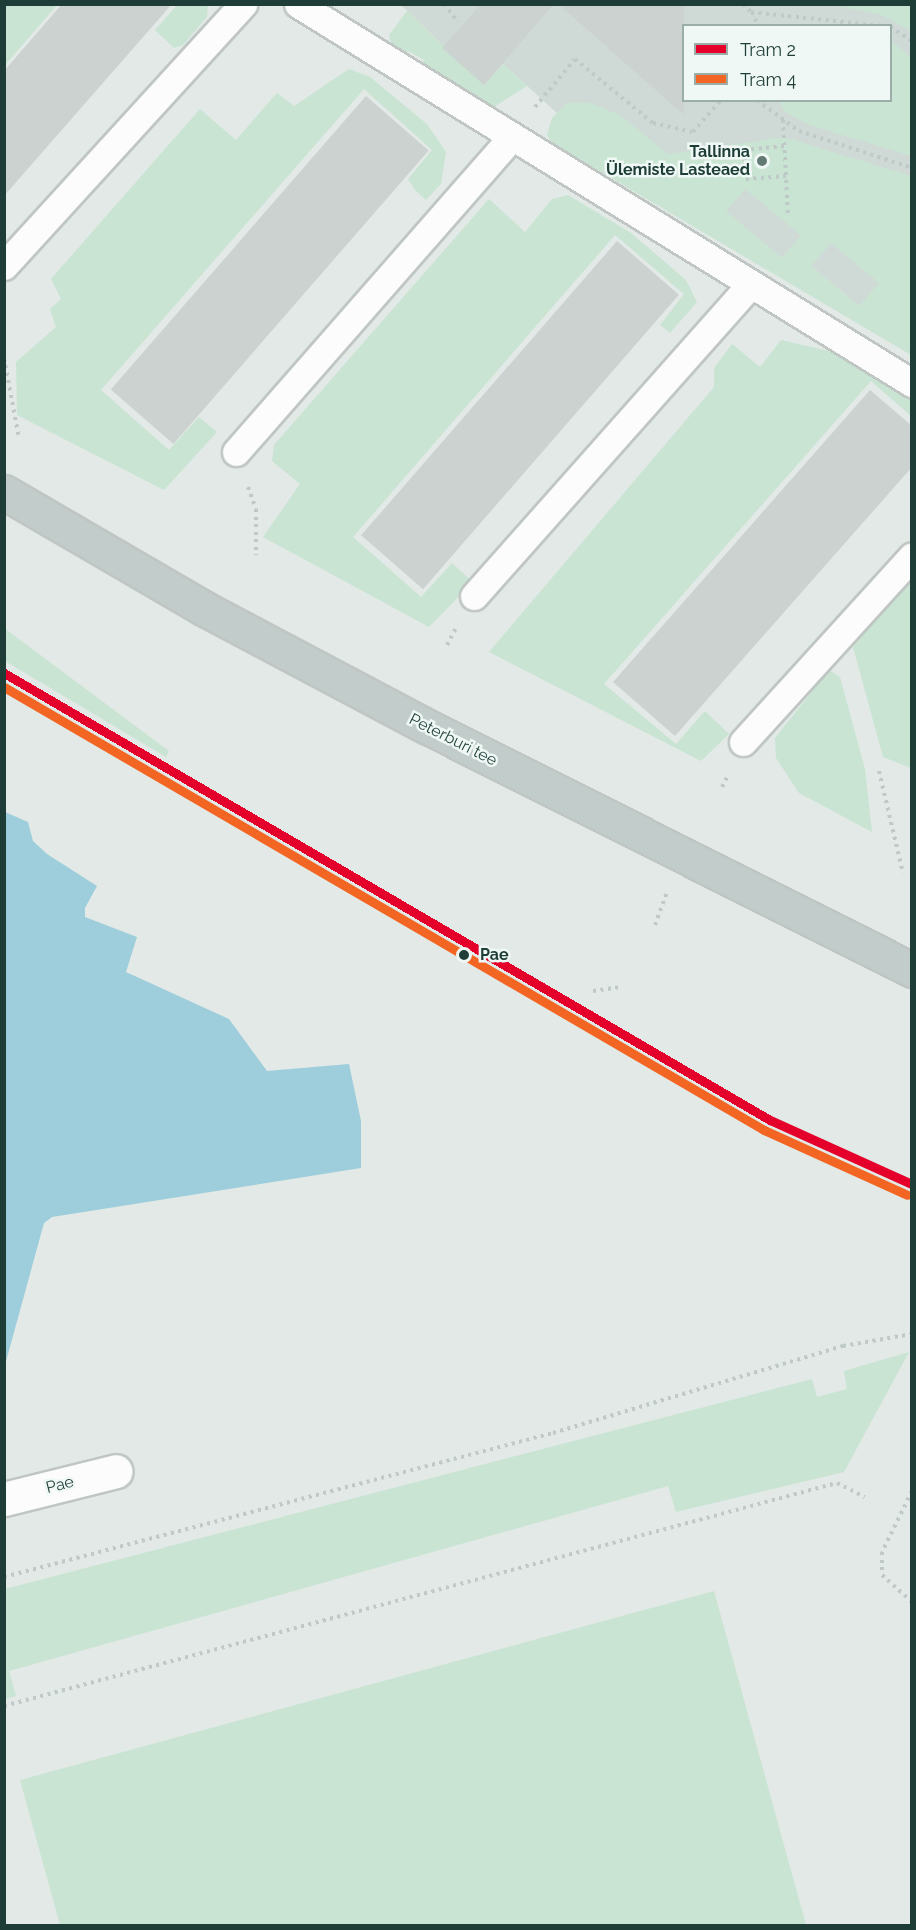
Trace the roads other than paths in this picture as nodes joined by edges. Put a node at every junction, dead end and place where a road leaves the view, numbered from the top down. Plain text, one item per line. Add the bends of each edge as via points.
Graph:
1 (243, 4) edge
2 (298, 4) edge
3 (512, 137) junction
4 (4, 266) edge
5 (751, 284) junction
6 (912, 383) edge
7 (236, 452) road end
8 (4, 492) edge
9 (912, 556) edge
10 (474, 596) dead end
11 (743, 742) dead end
12 (912, 970) edge
13 (116, 1471) dead end
14 (4, 1499) edge

1 - 4 lane
2 - 3 lane
3 - 5 lane
3 - 7 lane
5 - 6 lane
5 - 10 lane
8 - 12 highway, Peterburi tee via 203,608 428,727
9 - 11 lane
13 - 14 main road, Pae

